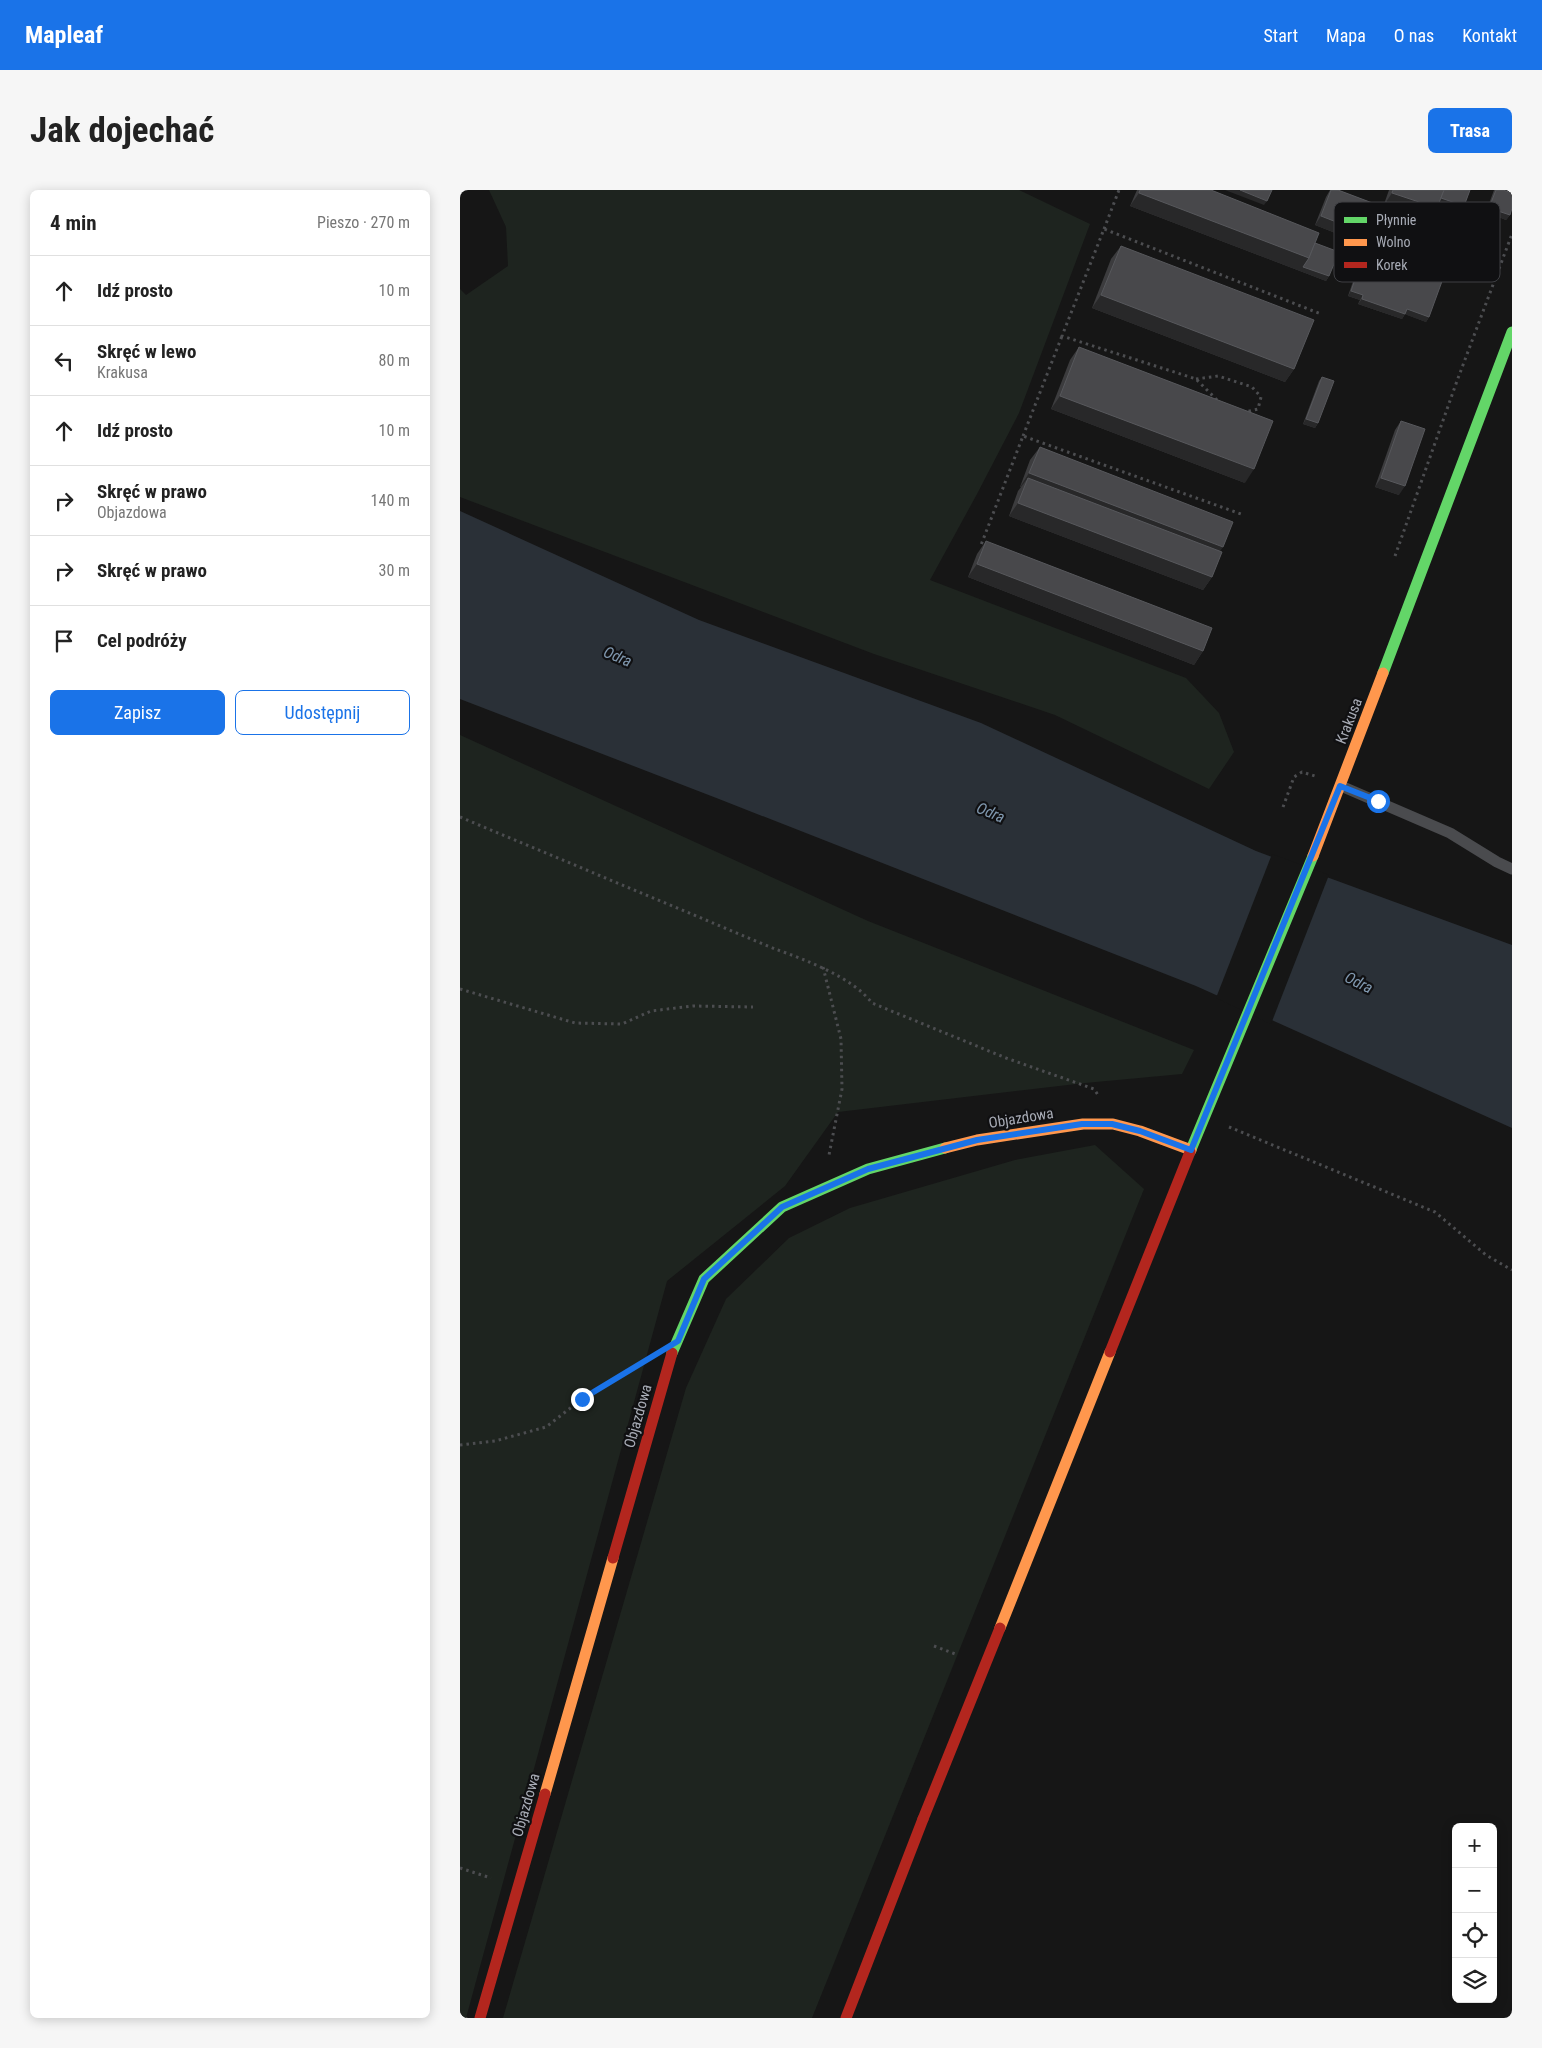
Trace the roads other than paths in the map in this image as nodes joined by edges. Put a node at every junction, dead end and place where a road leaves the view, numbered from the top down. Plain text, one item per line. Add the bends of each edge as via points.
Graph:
1 (1512, 332) edge
2 (1340, 786) junction
3 (1512, 869) edge
4 (1191, 1150) junction
5 (480, 2018) edge
6 (846, 2018) edge

1 - 2 main road, Krakusa
2 - 3 lane via 1450,833
2 - 4 main road, Krakusa
4 - 5 main road, Objazdowa via 1112,1124 1082,1124 977,1140 868,1169 782,1207 704,1279 672,1353
4 - 6 main road, Krakusa, bridge

